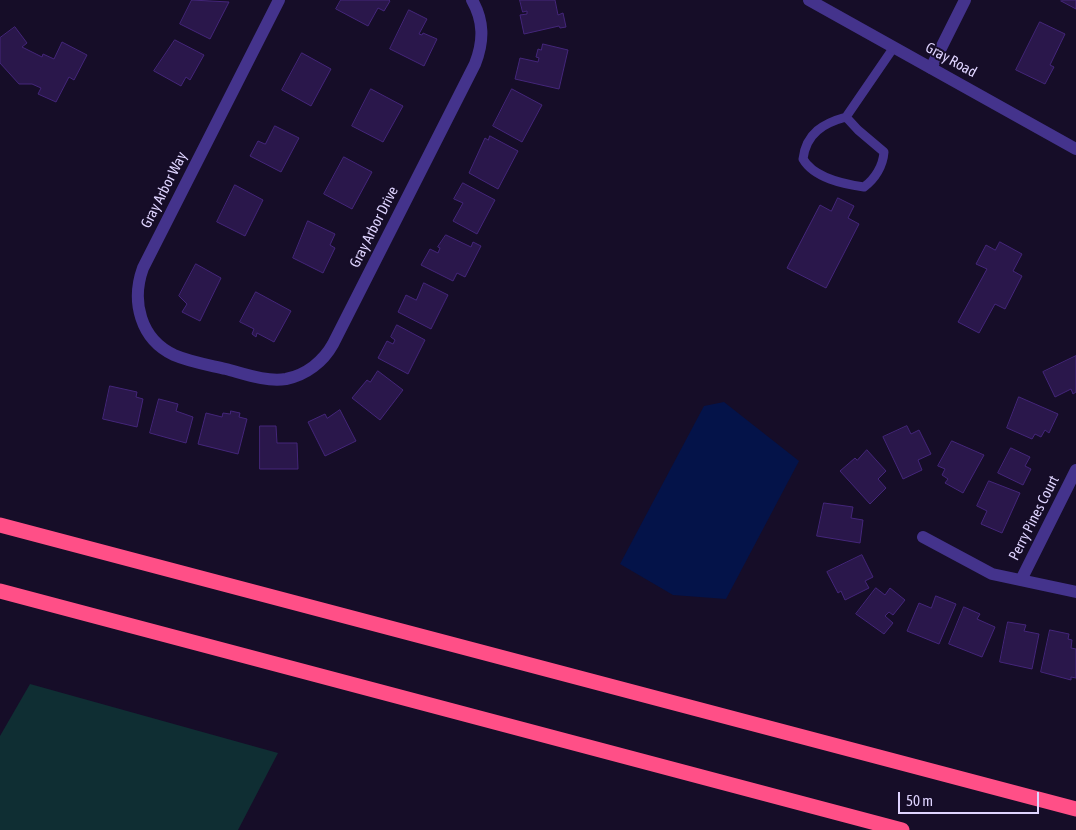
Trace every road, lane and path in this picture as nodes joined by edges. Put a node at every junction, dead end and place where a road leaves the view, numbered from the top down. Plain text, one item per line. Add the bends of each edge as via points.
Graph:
1 (279, 0) edge
2 (472, 0) edge
3 (809, 0) edge
4 (965, 0) edge
5 (894, 47) junction
6 (931, 68) junction
7 (846, 117) junction
8 (1076, 148) edge
9 (213, 366) joint
10 (1076, 470) edge
11 (0, 525) edge
12 (923, 537) dead end
13 (1021, 580) junction
14 (0, 591) edge
15 (1076, 592) edge
16 (1076, 809) edge
17 (902, 830) edge

1 - 9 street, Gray Arbor Way via 137,284 140,318 155,341 176,356
2 - 9 street, Gray Arbor Drive via 482,29 482,47 476,64 329,352 310,370 285,379 267,379
3 - 5 street, Gray Road
4 - 6 street
5 - 6 street, Gray Road
5 - 7 lane
6 - 8 street, Gray Road
7 - 7 lane via 817,129 804,148 803,159 812,170 864,187 873,181 884,152
10 - 13 street, Perry Pines Court
11 - 16 highway
12 - 13 street, Perry Pines Court via 980,569
13 - 15 street, Perry Pines Court
14 - 17 highway

